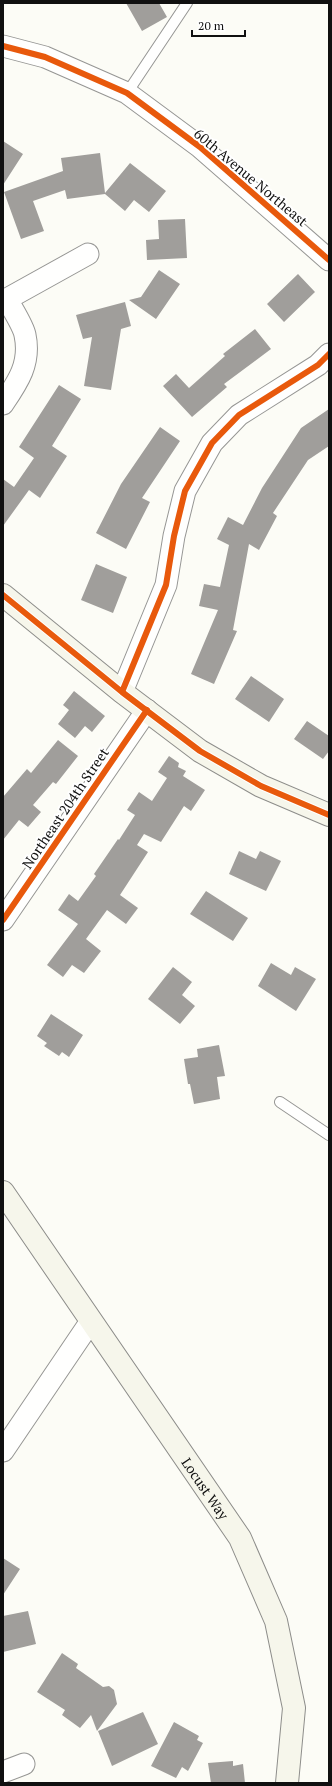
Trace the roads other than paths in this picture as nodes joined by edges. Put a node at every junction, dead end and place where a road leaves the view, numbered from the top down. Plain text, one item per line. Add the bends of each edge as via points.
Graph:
1 (187, 3) edge
2 (3, 46) edge
3 (127, 93) junction
4 (88, 254) dead end
5 (329, 260) edge
6 (5, 295) edge
7 (329, 354) edge
8 (3, 404) edge
9 (3, 595) edge
10 (122, 692) junction
11 (147, 710) junction
12 (329, 815) edge
13 (3, 920) edge
14 (280, 1102) dead end
15 (329, 1135) edge
16 (3, 1192) edge
17 (91, 1321) junction
18 (3, 1451) edge
19 (24, 1764) dead end
20 (3, 1772) edge
21 (287, 1783) edge

1 - 3 lane
2 - 3 street, 60th Avenue Northeast via 45,57
3 - 5 street, 60th Avenue Northeast via 200,148
4 - 6 street
6 - 8 street via 25,334 26,358 19,380
7 - 10 street via 318,365 239,415 212,444 185,491 166,585
9 - 10 main road
10 - 11 main road
11 - 12 main road via 200,751 232,770 261,786
11 - 13 street, Northeast 204th Street
14 - 15 lane
16 - 17 main road, Locust Way
17 - 18 street
17 - 21 main road, Locust Way via 240,1538 276,1621 294,1708
19 - 20 street

